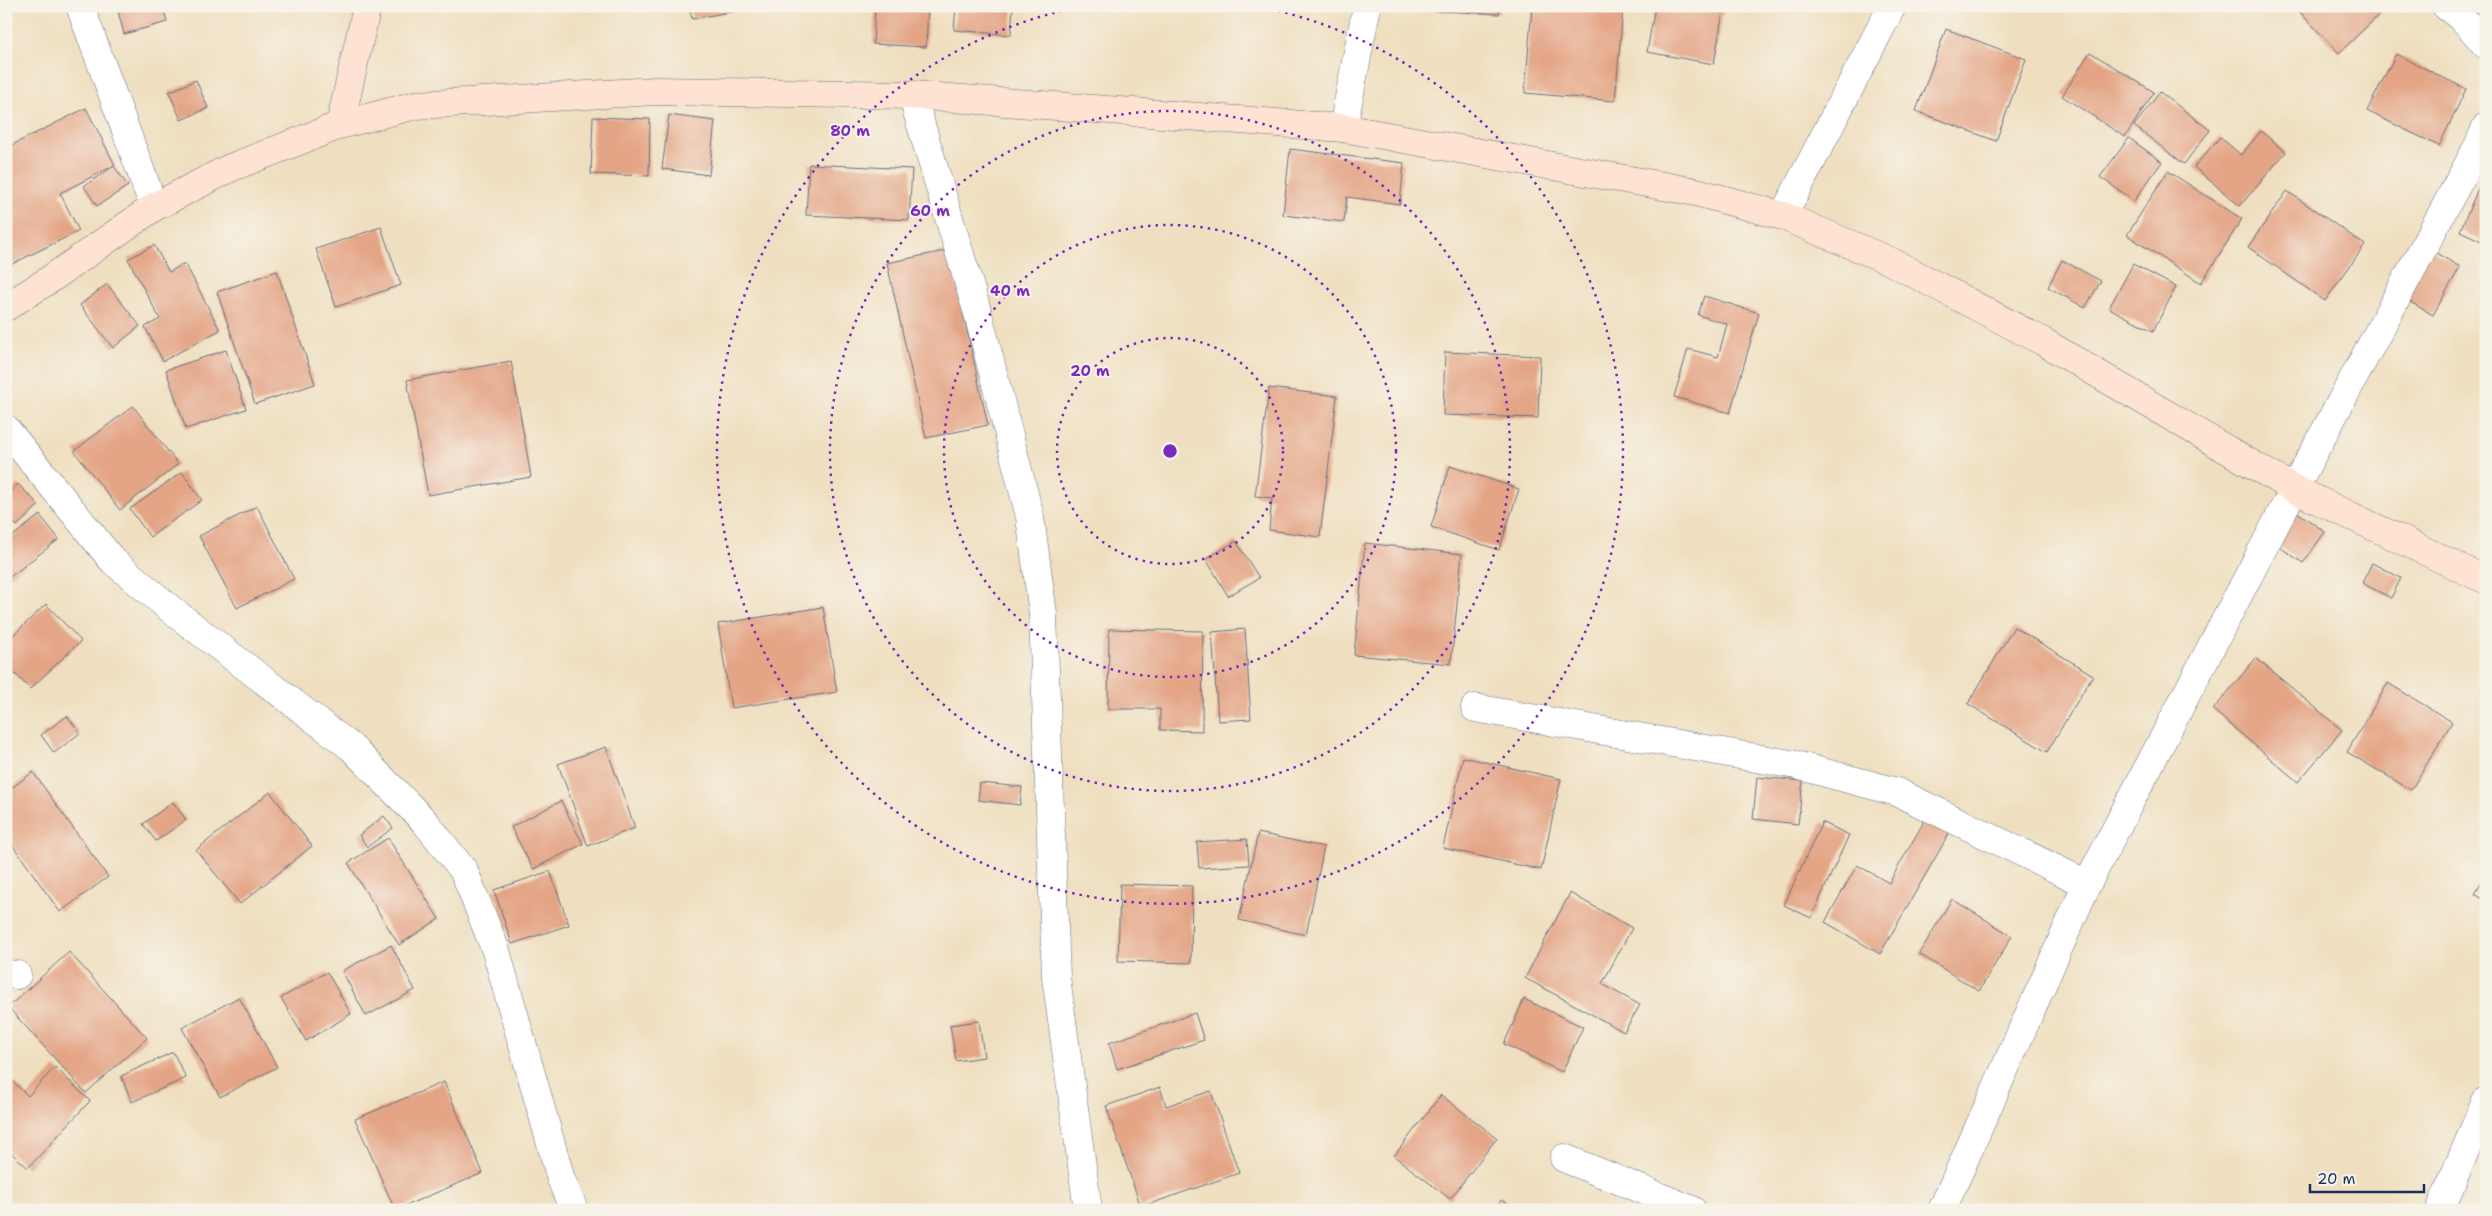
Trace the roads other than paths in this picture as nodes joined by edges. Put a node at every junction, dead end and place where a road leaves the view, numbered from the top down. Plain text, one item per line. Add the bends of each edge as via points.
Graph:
1 (80, 6) edge
2 (367, 6) edge
3 (1367, 6) edge
4 (1892, 6) edge
5 (2446, 6) edge
6 (2486, 45) edge
7 (912, 95) junction
8 (340, 125) junction
9 (2486, 127) edge
10 (1343, 128) junction
11 (154, 206) junction
12 (1783, 216) junction
13 (6, 306) edge
14 (6, 429) edge
15 (2294, 489) junction
16 (2486, 580) edge
17 (1475, 708) dead end
18 (2087, 884) junction
19 (2486, 1101) edge
20 (1564, 1158) dead end
21 (574, 1210) edge
22 (1088, 1210) edge
23 (1692, 1210) edge
24 (1942, 1210) edge
25 (2440, 1210) edge

1 - 11 street
2 - 8 street
3 - 10 street
4 - 12 street
5 - 6 street via 2464,20
7 - 8 street via 635,92 416,104
7 - 10 street
7 - 22 street via 978,314 1030,517 1043,614 1056,977
8 - 11 street via 230,168
9 - 15 street
10 - 12 street via 1696,192
11 - 13 street via 49,280
12 - 15 street via 1890,261 2042,341
14 - 21 street via 113,561 174,612 351,747 425,822 464,870 496,952 561,1178
15 - 16 street
15 - 18 street
17 - 18 street via 1796,765 1897,792
18 - 24 street
19 - 25 street
20 - 23 street

